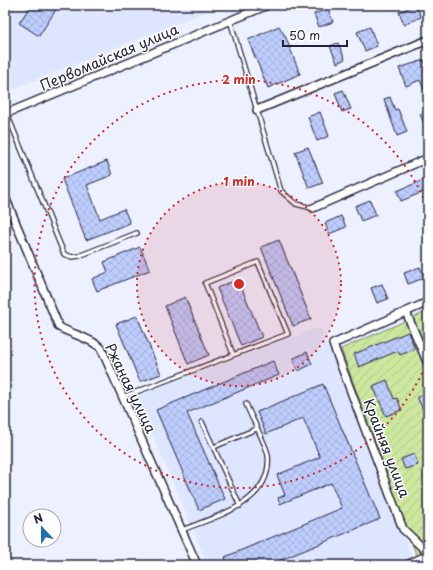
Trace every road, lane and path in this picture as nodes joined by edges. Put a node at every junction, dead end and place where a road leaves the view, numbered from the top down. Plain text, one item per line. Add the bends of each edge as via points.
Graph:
1 (268, 5) edge
2 (230, 20) junction
3 (428, 40) edge
4 (257, 110) junction
5 (6, 112) edge
6 (428, 158) edge
7 (5, 197) edge
8 (313, 208) joint
9 (137, 233) dead end
10 (428, 302) edge
11 (406, 312) junction
12 (233, 354) junction
13 (428, 364) edge
14 (123, 397) junction
15 (246, 404) dead end
16 (202, 422) dead end
17 (256, 429) junction
18 (214, 447) junction
19 (240, 506) junction
20 (182, 530) junction
21 (428, 554) edge
22 (197, 565) edge
23 (407, 565) edge

1 - 2 street, Первомайская улица
2 - 4 lane
2 - 5 street, Первомайская улица
3 - 4 street
4 - 8 lane via 281,190 296,204
5 - 9 lane via 64,254 79,256
6 - 8 street
7 - 14 street, Ржаная улица via 59,327 92,340 101,348
10 - 11 street
11 - 13 street
11 - 21 street, Крайняя улица via 333,344 403,529
12 - 12 lane via 288,334 258,262 205,283
12 - 14 lane
14 - 20 street, Ржаная улица
15 - 17 lane
16 - 18 lane
17 - 18 lane
17 - 19 lane via 268,454 264,481
18 - 19 lane
19 - 20 lane
20 - 22 street, Ржаная улица
21 - 23 street

